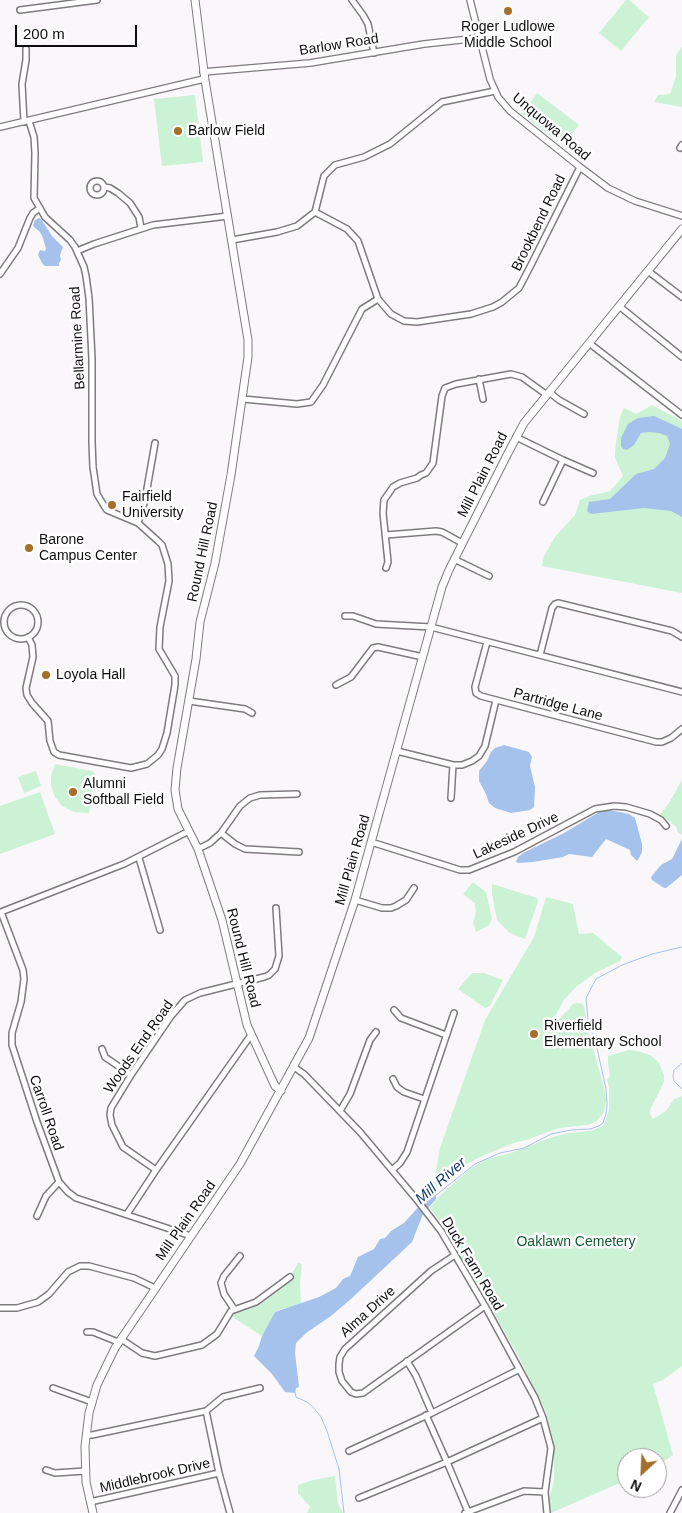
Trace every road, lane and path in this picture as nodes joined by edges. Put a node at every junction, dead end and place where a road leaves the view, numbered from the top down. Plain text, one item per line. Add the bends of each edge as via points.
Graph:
1 (97, 0) edge
2 (195, 0) edge
3 (352, 0) edge
4 (470, 0) edge
5 (78, 2) edge
6 (20, 10) dead end
7 (479, 38) junction
8 (26, 49) dead end
9 (374, 53) junction
10 (204, 75) junction
11 (495, 91) junction
12 (27, 121) junction
13 (0, 126) edge
14 (580, 167) junction
15 (104, 187) dead end
16 (40, 208) junction
17 (315, 212) junction
18 (228, 216) junction
19 (682, 216) edge
20 (141, 228) junction
21 (682, 229) edge
22 (232, 240) junction
23 (77, 252) junction
24 (648, 271) junction
25 (0, 274) edge
26 (682, 298) edge
27 (378, 299) junction
28 (619, 306) junction
29 (589, 343) junction
30 (682, 357) edge
31 (479, 379) junction
32 (548, 393) junction
33 (243, 399) junction
34 (483, 399) dead end
35 (584, 414) dead end
36 (682, 415) edge
37 (516, 437) junction
38 (155, 443) dead end
39 (563, 460) junction
40 (593, 473) dead end
41 (543, 502) dead end
42 (138, 523) junction
43 (386, 535) junction
44 (462, 543) junction
45 (454, 559) junction
46 (386, 568) dead end
47 (489, 576) dead end
48 (3, 615) edge
49 (345, 616) dead end
50 (2, 622) edge
51 (431, 627) junction
52 (28, 637) junction
53 (682, 637) edge
54 (487, 642) junction
55 (540, 655) junction
56 (423, 657) junction
57 (336, 685) dead end
58 (682, 692) edge
59 (496, 700) junction
60 (189, 701) junction
61 (252, 713) dead end
62 (682, 729) edge
63 (397, 751) junction
64 (453, 765) junction
65 (297, 794) dead end
66 (451, 798) dead end
67 (666, 826) dead end
68 (189, 831) junction
69 (221, 834) junction
70 (371, 842) junction
71 (198, 849) junction
72 (299, 852) dead end
73 (139, 858) junction
74 (414, 888) dead end
75 (355, 900) junction
76 (276, 908) dead end
77 (160, 930) dead end
78 (237, 985) junction
79 (394, 1010) dead end
80 (454, 1013) dead end
81 (376, 1032) dead end
82 (251, 1035) junction
83 (446, 1035) junction
84 (102, 1049) dead end
85 (294, 1067) junction
86 (131, 1075) junction
87 (393, 1079) dead end
88 (281, 1091) junction
89 (424, 1099) junction
90 (340, 1111) junction
91 (156, 1170) junction
92 (392, 1170) junction
93 (59, 1182) junction
94 (127, 1214) junction
95 (37, 1216) dead end
96 (191, 1236) junction
97 (455, 1255) junction
98 (240, 1256) dead end
99 (290, 1277) dead end
100 (155, 1288) junction
101 (484, 1306) junction
102 (0, 1308) edge
103 (234, 1309) junction
104 (87, 1332) dead end
105 (120, 1340) junction
106 (407, 1362) junction
107 (518, 1370) junction
108 (53, 1388) dead end
109 (260, 1388) dead end
110 (92, 1402) junction
111 (206, 1411) junction
112 (429, 1414) junction
113 (543, 1418) junction
114 (86, 1435) junction
115 (349, 1450) dead end
116 (448, 1462) junction
117 (46, 1470) dead end
118 (85, 1471) junction
119 (219, 1473) junction
120 (682, 1490) edge
121 (545, 1492) junction
122 (359, 1498) dead end
123 (90, 1502) junction
124 (482, 1507) junction
125 (466, 1512) edge
126 (93, 1513) edge
127 (230, 1513) edge
128 (484, 1513) edge
129 (547, 1513) edge
130 (670, 1513) edge

1 - 5 street
2 - 10 main road, Round Hill Road
3 - 9 street via 368,24
4 - 7 street, Unquowa Road
5 - 6 street
7 - 9 street, Barlow Road
7 - 11 street, Unquowa Road
8 - 12 street, Bellarmine Road via 22,84
9 - 10 street, Barlow Road
10 - 12 street, Barlow Road
10 - 18 main road, Round Hill Road
11 - 14 street, Unquowa Road via 516,117
11 - 17 street via 442,102 390,144 364,157 335,165 324,176
12 - 13 street, Barlow Road
12 - 16 street, Bellarmine Road via 36,153 33,194
14 - 19 street, Unquowa Road via 608,188 635,201
14 - 27 street, Brookbend Road via 519,288 502,302 471,314 417,322 404,321 391,314
15 - 20 street via 130,203 139,217
16 - 23 street, Bellarmine Road
16 - 25 street via 33,213 18,248
17 - 22 street via 289,230
17 - 27 street, Brookbend Road via 347,229 358,241
18 - 20 street
18 - 22 main road, Round Hill Road
20 - 23 street
21 - 24 main road, Mill Plain Road
22 - 33 main road, Round Hill Road via 248,340
23 - 42 street, Bellarmine Road via 84,267 89,298 93,467 97,494 107,510
24 - 26 street
24 - 28 main road, Mill Plain Road
27 - 33 street via 362,309 311,402 297,404
28 - 29 main road, Mill Plain Road
28 - 30 street
29 - 32 main road, Mill Plain Road
29 - 36 street
31 - 32 street via 517,374
31 - 34 street
31 - 43 street via 451,385 444,390 433,463 422,475 396,484 389,491 383,504
32 - 35 street
32 - 37 main road, Mill Plain Road
33 - 60 main road, Round Hill Road via 220,540 200,622
37 - 39 street
37 - 44 main road, Mill Plain Road
38 - 42 street
39 - 40 street
39 - 41 street
42 - 52 street, Bellarmine Road via 162,545 169,573 159,649 175,676 175,686 167,733 158,755 147,764 131,768 54,752 48,721 27,695 33,657
43 - 44 street via 436,531
43 - 46 street
44 - 45 main road, Mill Plain Road
45 - 47 street
45 - 51 main road, Mill Plain Road via 444,580
48 - 50 street
48 - 52 street via 14,607 30,609 38,624
49 - 51 street via 376,624
50 - 52 street via 13,637
51 - 54 street
51 - 56 main road, Mill Plain Road
53 - 55 street via 672,631 558,603 552,610
54 - 55 street
54 - 59 street, Partridge Lane via 476,691 481,696
55 - 58 street
56 - 57 street via 373,648 351,677
56 - 63 main road, Mill Plain Road
59 - 62 street, Partridge Lane via 656,742 672,738
59 - 64 street via 482,753 467,763
60 - 61 street
60 - 68 main road, Round Hill Road via 175,790 178,809
63 - 64 street
63 - 70 main road, Mill Plain Road
64 - 66 street
65 - 69 street via 250,798 240,806
67 - 70 street, Lakeside Drive via 650,814 626,807 595,809 514,852 469,870
68 - 71 main road, Round Hill Road
68 - 73 street
69 - 71 street
69 - 72 street via 248,850
70 - 75 main road, Mill Plain Road
71 - 78 main road, Round Hill Road via 222,920
73 - 77 street
73 - 93 street, Carroll Road via 1,912 24,979 12,1045
74 - 75 street via 402,904 391,908
75 - 85 main road, Mill Plain Road via 313,1027
76 - 78 street, Woods End Road via 277,965 264,978
78 - 82 main road, Round Hill Road
78 - 86 street, Woods End Road via 200,993 185,1000
79 - 83 street via 400,1018
80 - 83 street
81 - 90 street
82 - 88 main road, Round Hill Road via 275,1086
82 - 91 street
83 - 89 street
84 - 86 street via 107,1059
85 - 88 main road, Mill Plain Road
85 - 90 street, Duck Farm Road
86 - 91 street, Woods End Road via 114,1103 110,1119 123,1147
87 - 89 street via 404,1092
88 - 96 main road, Mill Plain Road via 240,1164
89 - 92 street via 407,1152
90 - 92 street, Duck Farm Road
91 - 94 street
92 - 97 street, Duck Farm Road via 441,1231
93 - 94 street, Carroll Road via 76,1198
93 - 95 street via 46,1196
94 - 96 street, Carroll Road
96 - 100 main road, Mill Plain Road
97 - 101 street, Duck Farm Road
97 - 106 street, Alma Drive via 431,1271 345,1349 338,1370 349,1391 360,1394
98 - 103 street via 224,1276 221,1287
99 - 103 street via 256,1302
100 - 102 street via 134,1278 80,1266 68,1272 38,1302 18,1308
100 - 105 main road, Mill Plain Road
101 - 106 street, Alma Drive
101 - 107 street, Duck Farm Road
103 - 105 street via 217,1334 196,1347 150,1355
104 - 105 street
105 - 110 main road, Mill Plain Road
106 - 112 street via 416,1376
107 - 112 street
107 - 113 street, Duck Farm Road
108 - 110 street
109 - 111 street via 223,1397
110 - 114 main road, Mill Plain Road
111 - 114 street
111 - 119 street, Middlebrook Drive
112 - 115 street
112 - 116 street
113 - 116 street
113 - 121 street, Duck Farm Road via 551,1448
114 - 118 main road, Mill Plain Road
116 - 122 street
116 - 125 street
117 - 118 street via 55,1473
118 - 123 main road, Mill Plain Road
119 - 123 street, Middlebrook Drive
119 - 127 street
120 - 130 street
121 - 124 street via 524,1491
121 - 129 street, Duck Farm Road
123 - 126 main road, Mill Plain Road
124 - 125 street
124 - 128 street

